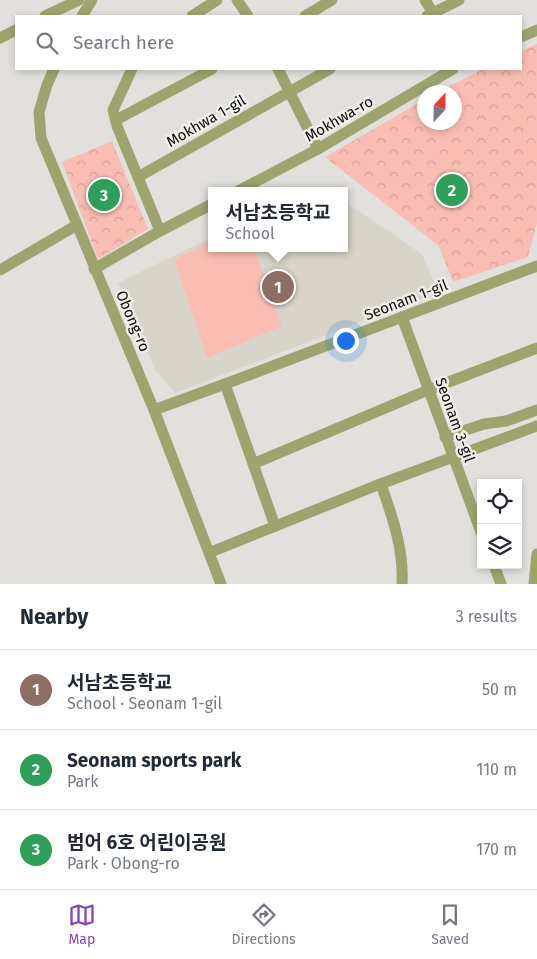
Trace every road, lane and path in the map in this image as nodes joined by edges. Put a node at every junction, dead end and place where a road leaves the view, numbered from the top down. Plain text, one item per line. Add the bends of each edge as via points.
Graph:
1 (79, 0) edge
2 (92, 0) edge
3 (218, 0) edge
4 (237, 0) edge
5 (332, 0) edge
6 (425, 0) edge
7 (459, 0) edge
8 (47, 15) edge
9 (83, 15) edge
10 (194, 15) edge
11 (247, 15) edge
12 (307, 15) edge
13 (432, 15) edge
14 (15, 30) edge
15 (537, 30) edge
16 (522, 37) edge
17 (0, 38) edge
18 (54, 70) edge
19 (132, 70) edge
20 (210, 70) edge
21 (279, 70) edge
22 (328, 70) edge
23 (451, 70) edge
24 (290, 90) junction
25 (116, 120) junction
26 (318, 149) junction
27 (138, 178) junction
28 (246, 187) edge
29 (208, 206) edge
30 (77, 226) junction
31 (160, 231) junction
32 (537, 266) edge
33 (94, 269) junction
34 (0, 270) edge
35 (402, 317) junction
36 (537, 348) edge
37 (225, 384) junction
38 (428, 390) junction
39 (154, 410) junction
40 (537, 410) edge
41 (537, 426) edge
42 (445, 437) junction
43 (452, 456) junction
44 (252, 464) junction
45 (381, 484) junction
46 (478, 524) edge
47 (275, 526) junction
48 (210, 552) junction
49 (537, 554) edge
50 (495, 569) edge
51 (222, 584) edge
52 (402, 584) edge
53 (501, 584) edge
54 (534, 584) edge

1 - 8 street
2 - 9 street
3 - 10 street
4 - 11 street
5 - 12 street
6 - 13 street
7 - 13 street
14 - 17 street
15 - 16 street
18 - 30 street, Obong-ro via 39,112 41,138
19 - 25 street via 113,110
20 - 25 street
21 - 24 street
22 - 24 street, Mokhwa 1-gil
23 - 26 street, Mokhwa-ro
24 - 26 street
24 - 27 street, Mokhwa 1-gil
25 - 27 street
26 - 28 street, Mokhwa-ro
27 - 31 street
29 - 31 street
30 - 33 street, Obong-ro
30 - 34 street
31 - 33 street
32 - 35 street, Seonam 1-gil
33 - 39 street, Obong-ro
35 - 37 street, Seonam 1-gil
35 - 38 street, Seonam 3-gil
36 - 38 street
37 - 39 street, Seonam 1-gil
37 - 44 street
38 - 42 street, Seonam 3-gil
38 - 44 street
39 - 48 street, Obong-ro
40 - 42 street
41 - 43 street
42 - 43 street, Seonam 3-gil
43 - 45 street
43 - 46 street, Seonam 3-gil
44 - 47 street
45 - 47 street
45 - 52 street via 400,548
47 - 48 street
48 - 51 street, Obong-ro
49 - 54 street
50 - 53 street

